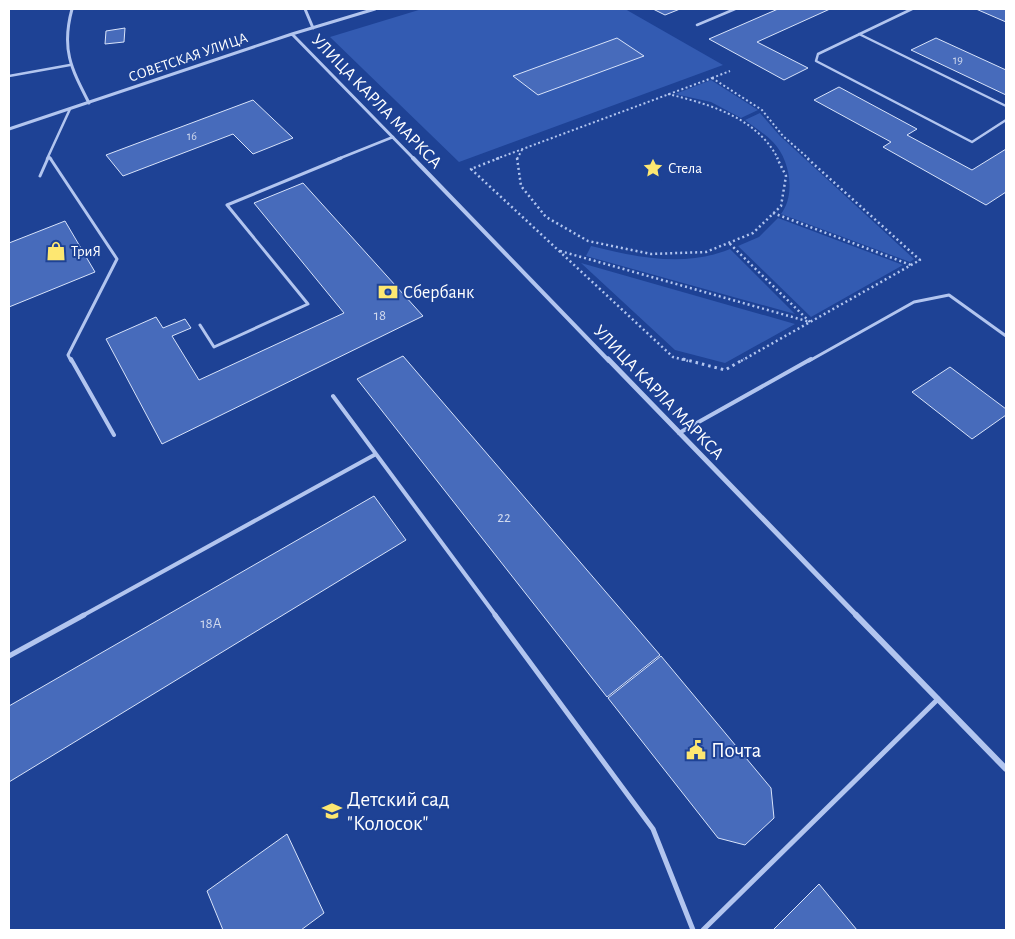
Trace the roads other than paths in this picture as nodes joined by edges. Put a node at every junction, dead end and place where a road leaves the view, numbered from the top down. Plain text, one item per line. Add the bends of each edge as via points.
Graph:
1 (72, 9) edge
2 (305, 9) edge
3 (375, 9) edge
4 (735, 9) edge
5 (912, 9) edge
6 (697, 24) dead end
7 (313, 28) junction
8 (292, 34) junction
9 (859, 34) junction
10 (70, 65) junction
11 (9, 76) edge
12 (90, 103) junction
13 (1006, 106) edge
14 (70, 109) junction
15 (1006, 120) edge
16 (9, 129) edge
17 (392, 137) junction
18 (49, 157) junction
19 (40, 176) dead end
20 (200, 325) dead end
21 (1006, 336) edge
22 (333, 396) dead end
23 (679, 433) junction
24 (114, 435) dead end
25 (376, 454) junction
26 (9, 656) edge
27 (938, 699) junction
28 (1006, 769) edge
29 (693, 930) edge
30 (704, 930) edge

1 - 10 street via 65,45
2 - 7 street
3 - 7 street, СОВЕТСКАЯ УЛИЦА
4 - 6 lane
5 - 9 lane
7 - 8 street, СОВЕТСКАЯ УЛИЦА
8 - 12 street, СОВЕТСКАЯ УЛИЦА
8 - 17 street, УЛИЦА КАРЛА МАРКСА
9 - 13 lane
9 - 15 lane via 818,54 816,60 972,142
10 - 11 lane
10 - 12 street
12 - 14 street, СОВЕТСКАЯ УЛИЦА
14 - 16 street, СОВЕТСКАЯ УЛИЦА
14 - 18 lane
17 - 20 lane via 228,205 308,304 214,347
17 - 23 street, УЛИЦА КАРЛА МАРКСА
18 - 19 lane
18 - 24 lane via 117,259 68,355
21 - 23 lane via 949,295 914,302
22 - 25 lane
23 - 27 street, УЛИЦА КАРЛА МАРКСА
25 - 26 lane
25 - 29 lane via 653,829
27 - 28 street, УЛИЦА КАРЛА МАРКСА
27 - 30 lane

